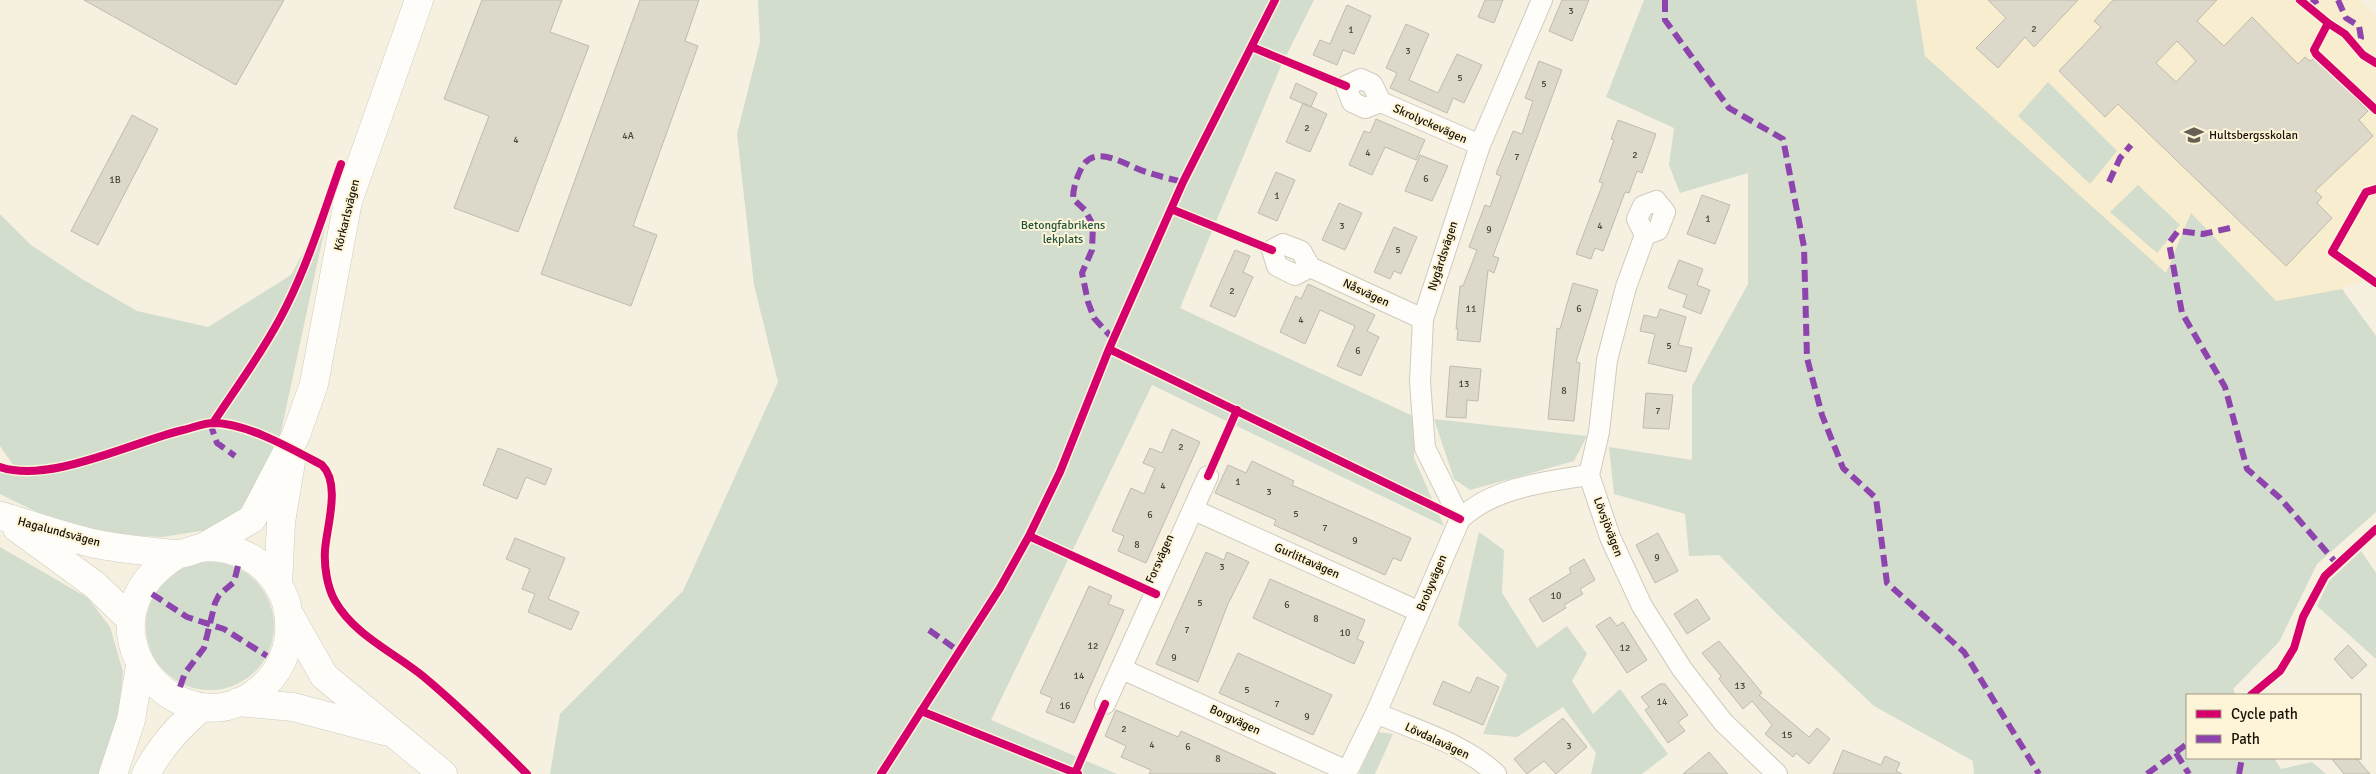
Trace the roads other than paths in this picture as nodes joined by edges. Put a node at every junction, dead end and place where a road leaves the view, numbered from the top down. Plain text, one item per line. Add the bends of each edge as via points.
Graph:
1 (419, 0) edge
2 (1542, 0) edge
3 (1381, 102) dead end
4 (1480, 145) junction
5 (1645, 235) dead end
6 (1310, 267) dead end
7 (1423, 318) junction
8 (296, 435) junction
9 (1589, 475) junction
10 (1208, 476) dead end
11 (1194, 510) junction
12 (0, 516) edge
13 (1460, 519) junction
14 (190, 551) junction
15 (278, 584) junction
16 (1420, 612) junction
17 (290, 616) junction
18 (131, 620) junction
19 (140, 666) junction
20 (1122, 669) junction
21 (238, 702) junction
22 (1104, 704) dead end
23 (202, 707) junction
24 (1376, 713) junction
25 (390, 732) junction
26 (1347, 773) edge
27 (113, 774) edge
28 (146, 774) edge
29 (443, 774) edge
30 (1496, 774) edge
31 (1776, 774) edge

1 - 8 main road, Körkarlsvägen via 348,201 314,384
2 - 4 street, Nygårdsvägen
3 - 4 street, Skrolyckevägen
4 - 7 street, Nygårdsvägen
5 - 9 street via 1626,287 1608,360 1599,432
6 - 7 street, Nåsvägen
7 - 13 street, Nygårdsvägen via 1420,382 1425,448
8 - 14 main road, Körkarlsvägen via 252,519
8 - 15 main road, Körkarlsvägen via 281,522
9 - 13 street, Brobyvägen via 1515,489 1474,506
9 - 31 street, Lövsjövägen via 1610,537 1642,606 1682,669 1723,722
10 - 11 street, Forsvägen
11 - 16 street, Gurlittavägen
11 - 20 street, Forsvägen
12 - 14 main road, Hagalundsvägen via 93,544
12 - 18 main road, Hagalundsvägen via 95,586
13 - 16 street, Brobyvägen
14 - 15 main road via 224,549 245,555 264,568
14 - 18 main road via 160,565 145,581
15 - 17 main road
16 - 24 street, Brobyvägen
17 - 21 main road via 289,643 279,668 262,689
17 - 25 main road via 324,676
18 - 19 main road via 132,644
19 - 23 main road via 156,686 178,700
19 - 27 main road via 130,720
20 - 22 street, Forsvägen
20 - 26 street, Borgvägen
21 - 23 main road
21 - 25 main road via 293,707
23 - 28 main road via 180,724
24 - 26 street, Brobyvägen
24 - 30 street, Lövdalavägen via 1452,745
25 - 29 main road

